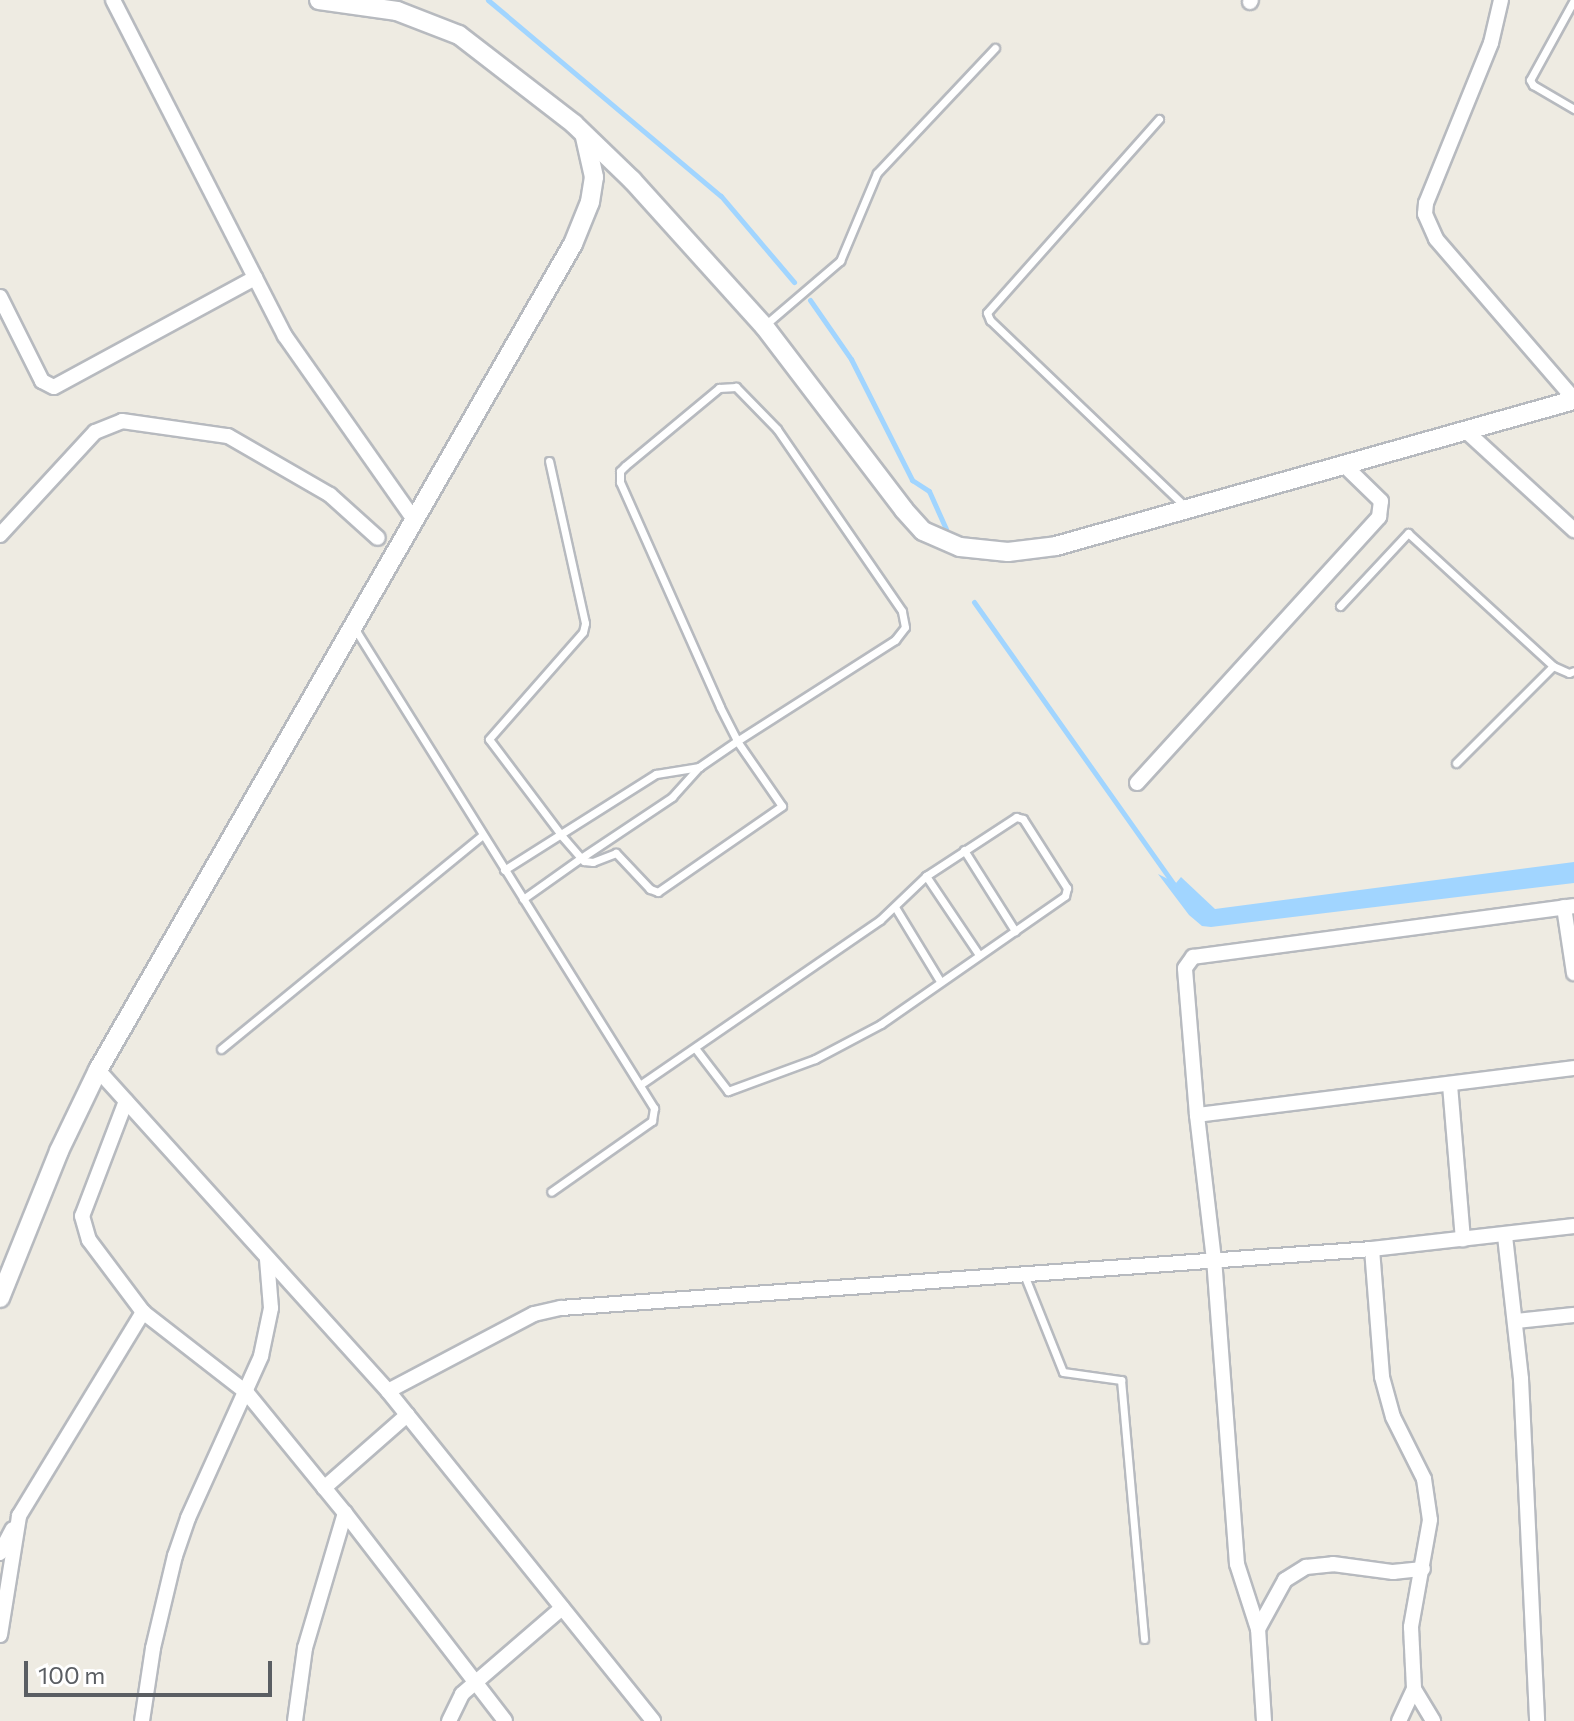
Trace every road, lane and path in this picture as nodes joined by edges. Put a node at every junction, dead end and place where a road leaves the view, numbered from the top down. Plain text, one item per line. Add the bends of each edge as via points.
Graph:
1 (113, 0) edge
2 (319, 0) edge
3 (1501, 0) edge
4 (1574, 0) edge
5 (995, 48) dead end
6 (1574, 109) edge
7 (1159, 119) dead end
8 (584, 135) junction
9 (255, 278) junction
10 (0, 297) edge
11 (764, 326) junction
12 (1574, 399) edge
13 (1466, 431) junction
14 (549, 461) dead end
15 (1345, 466) junction
16 (1186, 507) junction
17 (415, 521) junction
18 (1574, 530) edge
19 (0, 535) edge
20 (378, 538) dead end
21 (1340, 606) dead end
22 (353, 628) junction
23 (1553, 666) junction
24 (1574, 671) edge
25 (737, 741) junction
26 (1456, 763) dead end
27 (699, 767) junction
28 (1137, 783) dead end
29 (482, 835) junction
30 (562, 836) junction
31 (964, 850) junction
32 (581, 858) junction
33 (504, 870) junction
34 (926, 876) junction
35 (523, 899) junction
36 (895, 907) junction
37 (1569, 907) edge
38 (1015, 931) junction
39 (979, 955) junction
40 (1574, 973) edge
41 (940, 981) junction
42 (695, 1048) junction
43 (221, 1049) dead end
44 (1574, 1068) edge
45 (98, 1070) junction
46 (640, 1085) junction
47 (1450, 1085) junction
48 (126, 1101) junction
49 (1197, 1115) junction
50 (551, 1192) dead end
51 (1574, 1226) edge
52 (1505, 1236) junction
53 (1463, 1239) junction
54 (1372, 1249) junction
55 (267, 1259) junction
56 (1214, 1260) junction
57 (1025, 1277) junction
58 (0, 1298) edge
59 (143, 1312) junction
60 (1574, 1315) edge
61 (1516, 1321) junction
62 (388, 1391) junction
63 (247, 1393) junction
64 (407, 1415) junction
65 (324, 1488) junction
66 (345, 1513) junction
67 (19, 1516) junction
68 (0, 1553) edge
69 (1423, 1569) junction
70 (562, 1608) junction
71 (1258, 1629) junction
72 (0, 1635) edge
73 (1144, 1639) dead end
74 (474, 1683) junction
75 (1414, 1689) junction
76 (142, 1721) edge
77 (295, 1721) edge
78 (449, 1721) edge
79 (505, 1721) edge
80 (653, 1721) edge
81 (1264, 1721) edge
82 (1399, 1721) edge
83 (1433, 1721) edge
84 (1537, 1721) edge

1 - 9 street
2 - 8 street via 397,11 459,35
3 - 12 street via 1491,43 1425,214 1436,239
4 - 6 lane via 1530,80
5 - 11 lane via 877,173 840,261
7 - 16 lane via 987,313
8 - 11 street via 632,180
8 - 17 street via 594,177 573,244
9 - 10 street via 54,387 42,381
9 - 17 street via 285,336
11 - 16 street via 904,510 941,541 982,551 1034,551
12 - 13 street
13 - 15 street
13 - 18 street
14 - 30 lane via 585,623 583,632 489,739
15 - 16 street
15 - 28 street via 1381,501 1379,517
17 - 22 street
19 - 20 street via 95,432 122,421 228,436 330,495
21 - 23 lane via 1408,533
22 - 29 lane
22 - 45 street
23 - 24 lane
23 - 26 lane
25 - 25 lane via 620,477 625,466 726,385 743,392 777,429 905,620 902,635
25 - 27 lane
25 - 32 lane via 780,808 658,892 616,853 593,862
27 - 30 lane via 656,774
27 - 32 lane via 672,797
29 - 33 lane
29 - 43 lane
30 - 32 lane
30 - 33 lane
31 - 34 lane
31 - 38 lane
31 - 38 lane via 1020,817 1067,888 1065,896
32 - 35 lane
33 - 35 lane
34 - 36 lane
34 - 39 lane
35 - 46 lane
36 - 41 lane
36 - 42 lane
37 - 40 street
37 - 49 street via 1193,957 1185,968
38 - 39 lane
39 - 41 lane
41 - 42 lane via 845,1044 733,1091 724,1088
42 - 46 lane
44 - 47 street
45 - 48 street
45 - 58 street
46 - 50 lane via 654,1108 652,1121
47 - 49 street
47 - 53 street
48 - 55 street
48 - 59 street via 82,1216 95,1249
49 - 56 street
51 - 52 street
52 - 53 street
52 - 61 street
53 - 54 street
54 - 56 street
54 - 69 street via 1382,1377 1393,1417 1416,1457 1427,1500 1429,1541
55 - 62 street
55 - 63 street via 271,1308
56 - 57 street
56 - 71 street via 1237,1564
57 - 62 street via 561,1308 534,1314
57 - 73 lane via 1063,1372 1121,1380
59 - 63 street
59 - 67 street
60 - 61 street
61 - 84 street
62 - 64 street
63 - 65 street
63 - 76 street via 175,1556
64 - 65 street
64 - 70 street
65 - 66 street
66 - 74 street
66 - 77 street via 305,1648
67 - 68 street
67 - 72 street
69 - 71 street via 1306,1567 1285,1580
69 - 75 street via 1411,1612
70 - 74 street
70 - 80 street
71 - 81 street
74 - 78 street
74 - 79 street
75 - 82 street
75 - 83 street

